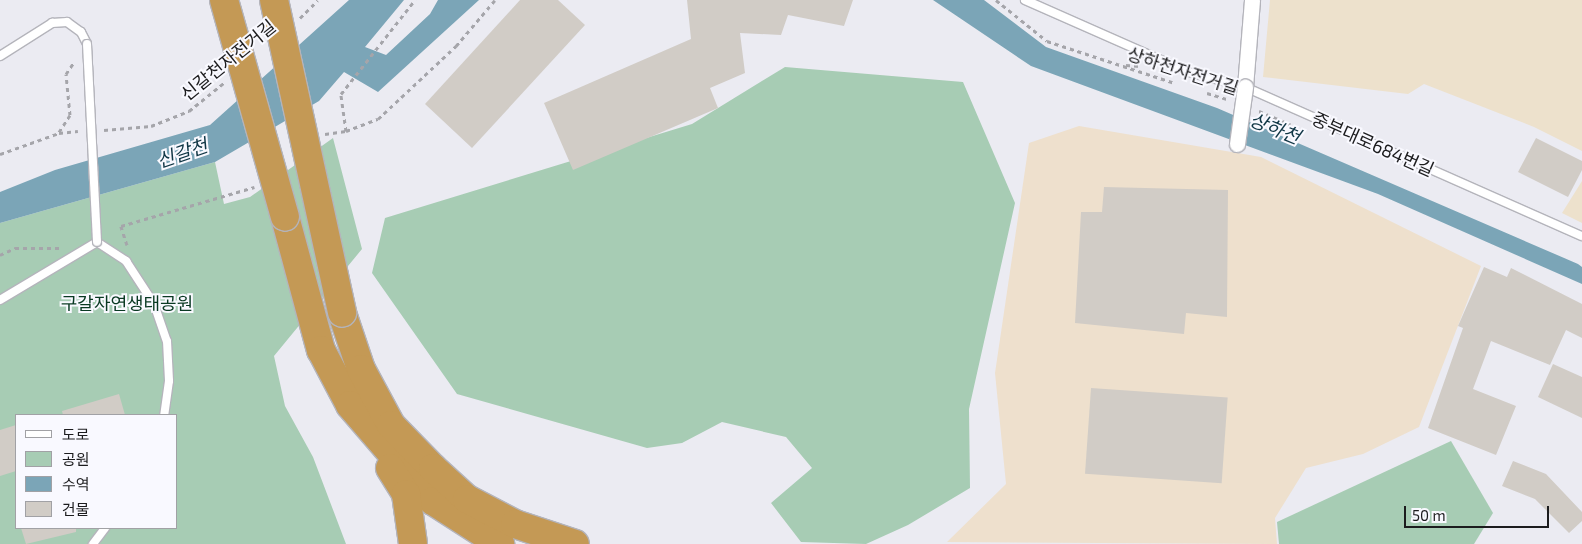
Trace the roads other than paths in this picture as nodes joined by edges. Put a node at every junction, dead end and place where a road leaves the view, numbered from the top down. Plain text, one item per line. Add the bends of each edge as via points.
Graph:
1 (224, 0) edge
2 (237, 0) edge
3 (274, 0) edge
4 (1025, 0) edge
5 (1252, 0) edge
6 (0, 56) edge
7 (1245, 88) junction
8 (1237, 144) dead end
9 (285, 217) junction
10 (1582, 236) edge
11 (97, 242) junction
12 (0, 300) edge
13 (350, 405) junction
14 (164, 414) edge
15 (104, 529) edge
16 (93, 544) edge
17 (413, 544) edge
18 (500, 544) edge
19 (575, 544) edge

1 - 9 highway, bridge
2 - 9 highway, bridge
3 - 19 highway, bridge via 342,314 361,370 391,425 433,468 475,503 515,524
4 - 7 lane, 중부대로684번길 via 1188,72
5 - 7 street
6 - 11 lane, bridge via 52,23 67,22 82,32 87,44
7 - 8 street, bridge
7 - 10 lane, 중부대로684번길
9 - 13 highway via 321,350
11 - 12 lane
11 - 14 lane via 126,261 154,304 167,341 169,381
13 - 17 highway via 406,494
13 - 18 highway via 433,501
15 - 16 lane

